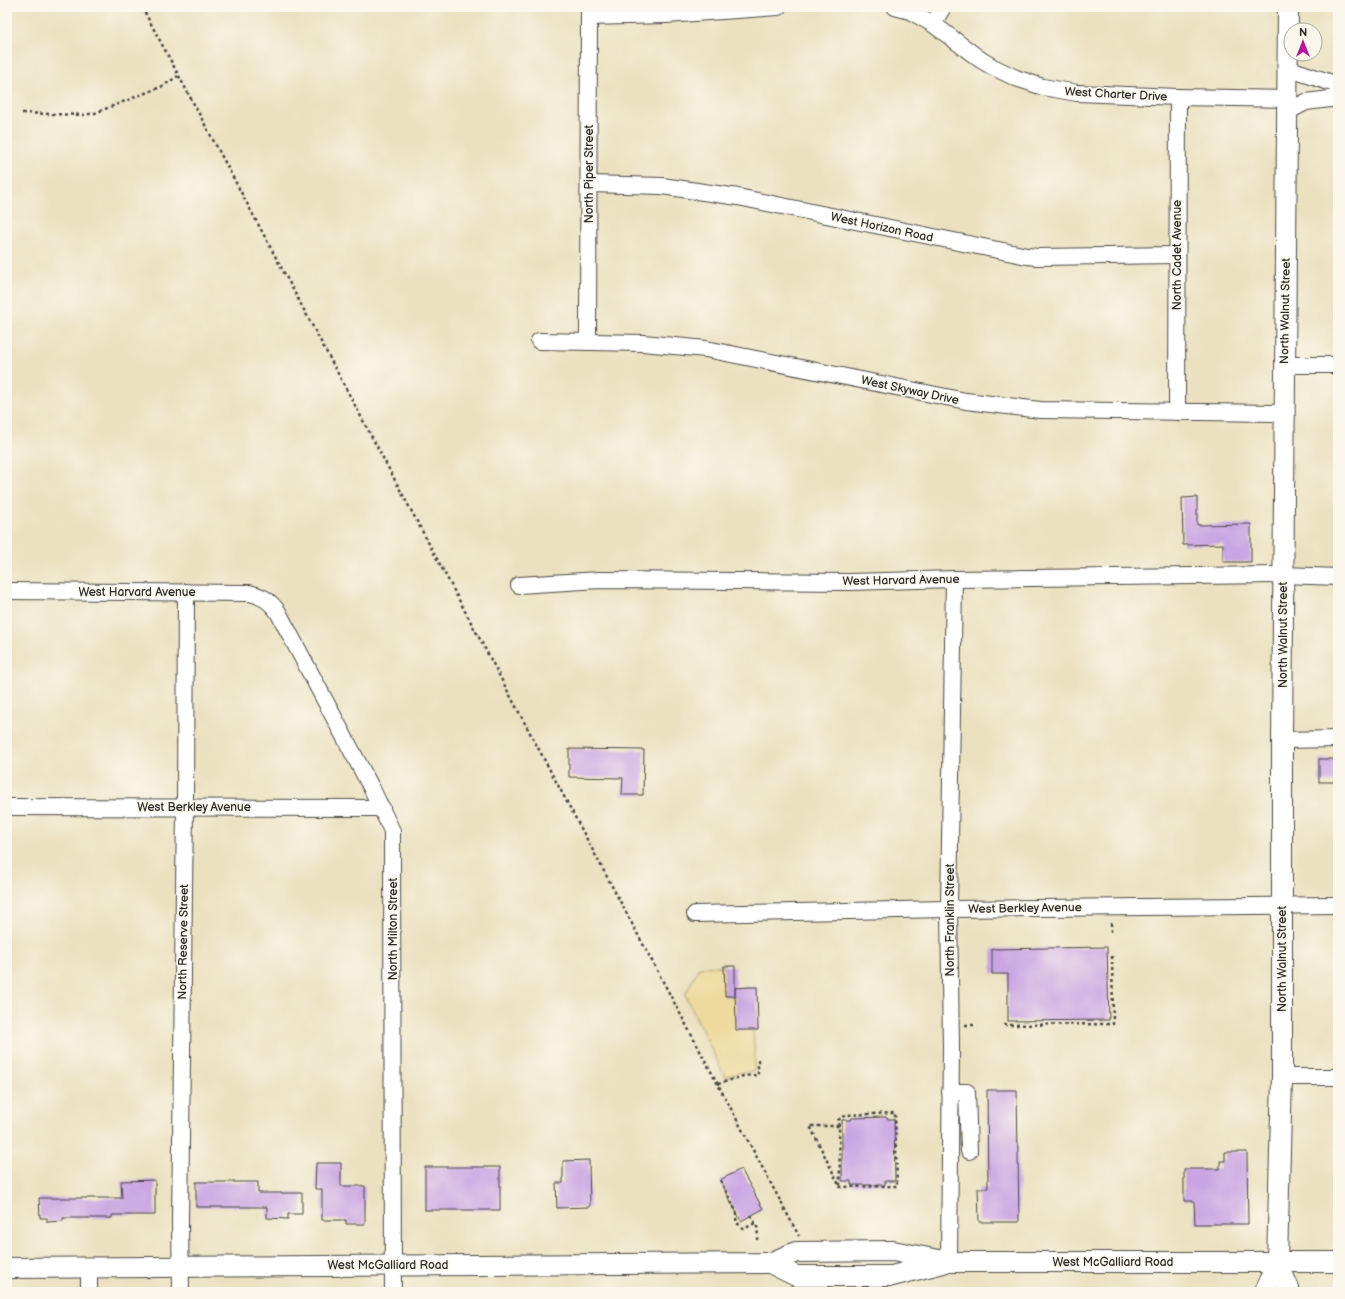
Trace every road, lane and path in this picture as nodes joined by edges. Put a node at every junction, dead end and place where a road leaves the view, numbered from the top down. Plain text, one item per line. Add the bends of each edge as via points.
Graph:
1 (142, 7) edge
2 (778, 7) edge
3 (895, 7) edge
4 (943, 7) edge
5 (1288, 7) edge
6 (589, 12) edge
7 (933, 24) junction
8 (1287, 68) junction
9 (178, 76) junction
10 (1338, 85) edge
11 (1178, 97) junction
12 (1338, 98) edge
13 (1287, 105) junction
14 (22, 113) dead end
15 (588, 184) junction
16 (1176, 255) junction
17 (539, 341) dead end
18 (588, 342) junction
19 (1284, 365) junction
20 (1338, 365) edge
21 (1177, 412) junction
22 (1284, 413) junction
23 (1283, 576) junction
24 (1338, 576) edge
25 (954, 579) junction
26 (519, 585) dead end
27 (7, 591) edge
28 (186, 592) junction
29 (266, 599) joint
30 (1338, 739) edge
31 (1282, 740) junction
32 (7, 807) edge
33 (185, 807) junction
34 (382, 808) junction
35 (1282, 905) junction
36 (1338, 905) edge
37 (949, 909) junction
38 (696, 914) dead end
39 (1111, 922) dead end
40 (1111, 934) dead end
41 (1112, 953) dead end
42 (962, 1025) dead end
43 (975, 1025) dead end
44 (1004, 1025) dead end
45 (755, 1059) dead end
46 (1282, 1077) junction
47 (1338, 1077) edge
48 (718, 1084) junction
49 (950, 1092) junction
50 (839, 1126) junction
51 (969, 1151) dead end
52 (720, 1180) dead end
53 (840, 1188) junction
54 (751, 1215) dead end
55 (755, 1223) junction
56 (800, 1236) dead end
57 (757, 1240) dead end
58 (949, 1262) junction
59 (1277, 1262) junction
60 (1338, 1262) edge
61 (392, 1265) junction
62 (89, 1267) junction
63 (180, 1267) junction
64 (7, 1268) edge
65 (520, 1287) dead end
66 (89, 1292) edge
67 (181, 1292) edge
68 (393, 1292) edge
69 (520, 1292) edge
70 (1266, 1292) edge
71 (1288, 1292) edge

1 - 9 path
2 - 6 street via 666,15
3 - 7 street, West Charter Drive via 910,11
4 - 7 street
5 - 8 main road, North Walnut Street
6 - 15 street, North Piper Street
7 - 11 street, West Charter Drive via 981,60 1016,78 1043,87 1077,93
8 - 10 street
8 - 13 main road, North Walnut Street
9 - 14 path via 163,86 95,113
9 - 48 path
11 - 13 street, West Charter Drive
11 - 16 street, North Cadet Avenue
12 - 13 street
13 - 19 main road, North Walnut Street
15 - 16 street, West Horizon Road via 662,186 730,196 1038,258
15 - 18 street, North Piper Street
16 - 21 street, North Cadet Avenue
17 - 18 street, West Skyway Drive
18 - 21 street, West Skyway Drive via 706,348 973,402 1040,410
19 - 20 street
19 - 22 main road, North Walnut Street
21 - 22 street, West Skyway Drive
22 - 23 main road, North Walnut Street
23 - 24 street, West Harvard Avenue
23 - 25 street, West Harvard Avenue
23 - 31 main road, North Walnut Street
25 - 26 street, West Harvard Avenue via 850,582 599,580
25 - 37 street, North Franklin Street
27 - 28 street, West Harvard Avenue
28 - 29 street, West Harvard Avenue via 249,593
28 - 33 street, North Reserve Street
29 - 34 street, North Milton Street via 278,612
30 - 31 street
31 - 35 main road, North Walnut Street
32 - 33 street, West Berkley Avenue
33 - 34 street, West Berkley Avenue
33 - 63 street, North Reserve Street
34 - 61 street, North Milton Street via 393,838
35 - 36 street, West Berkley Avenue
35 - 37 street, West Berkley Avenue
35 - 46 main road, North Walnut Street
37 - 38 street, West Berkley Avenue
37 - 49 street, North Franklin Street
39 - 40 path
41 - 44 path via 1113,1024
42 - 43 path
45 - 48 path via 758,1060 758,1075 743,1076
46 - 47 street
46 - 59 main road, North Walnut Street
48 - 56 path
49 - 51 street via 967,1092
49 - 58 street, North Franklin Street
50 - 53 path
50 - 53 path via 810,1126
50 - 53 path via 838,1120 847,1115 895,1113 897,1186
52 - 55 path via 737,1213 736,1222 744,1229
54 - 55 path
55 - 57 path via 758,1229
58 - 59 main road, West McGalliard Road
58 - 61 main road, West McGalliard Road via 892,1276 796,1276 770,1263
59 - 60 main road, West McGalliard Road
59 - 70 main road, North Walnut Street
59 - 71 main road, North Walnut Street via 1289,1288
61 - 63 main road, West McGalliard Road
61 - 68 street, North Milton Street
62 - 63 main road, West McGalliard Road
62 - 64 main road, West McGalliard Road
62 - 66 street
63 - 67 street, North Reserve Street
65 - 69 path

